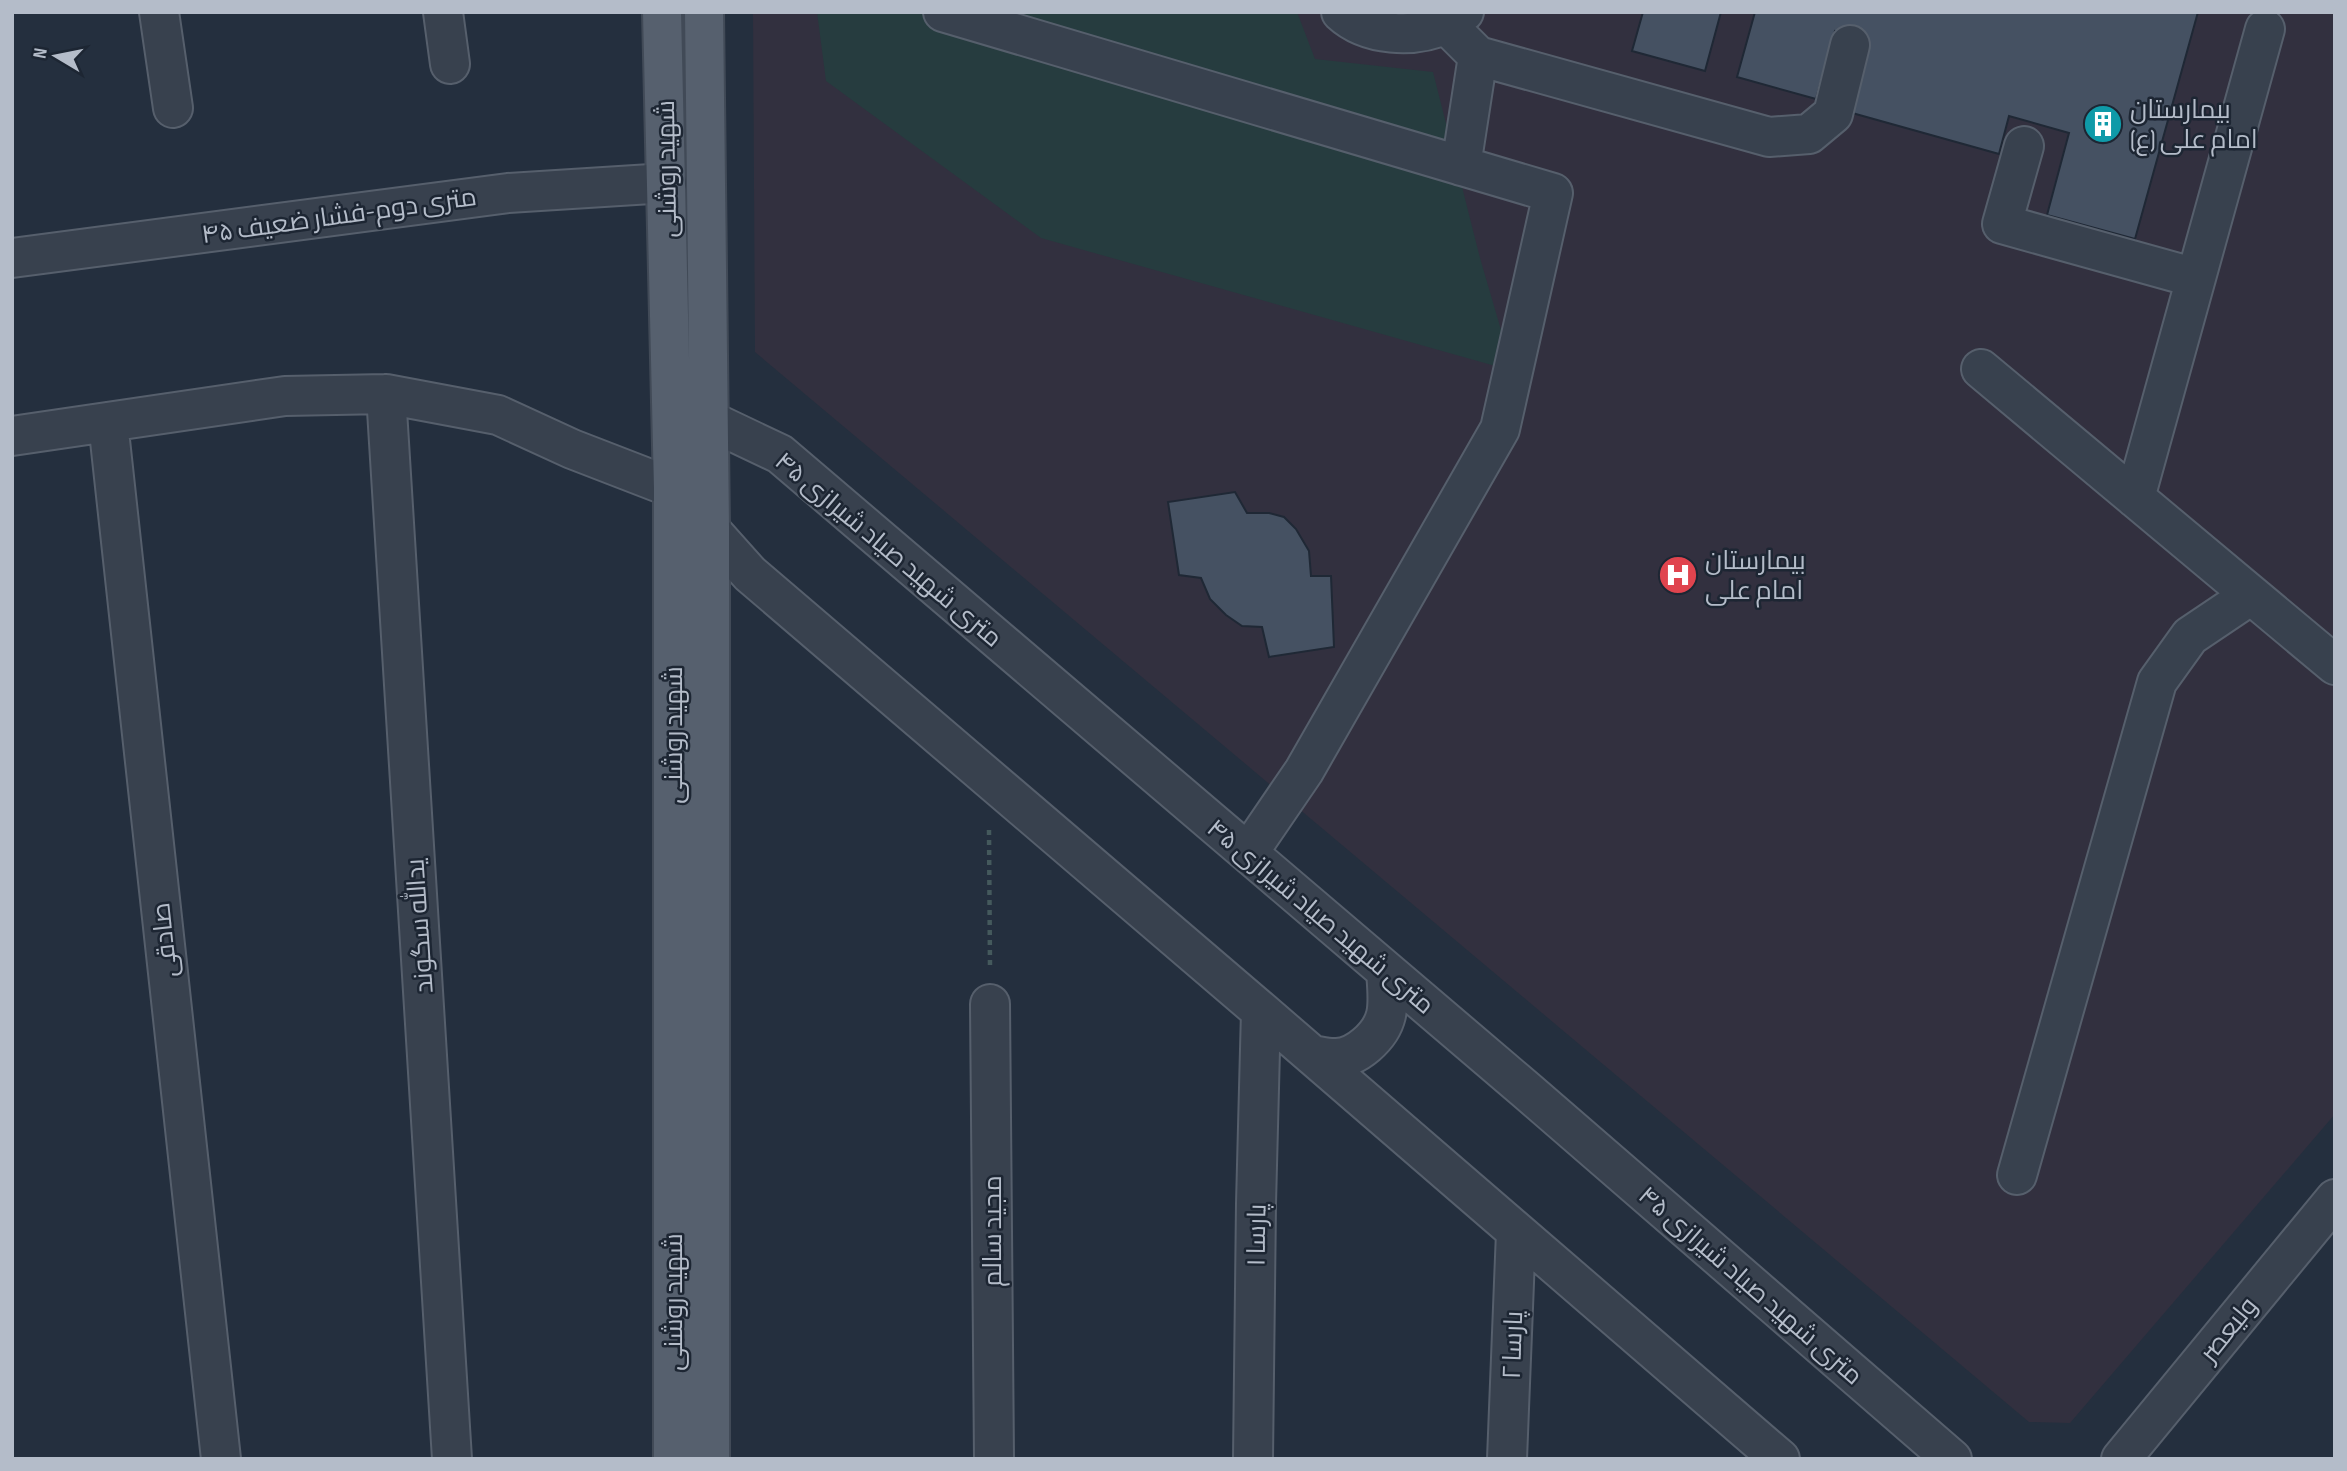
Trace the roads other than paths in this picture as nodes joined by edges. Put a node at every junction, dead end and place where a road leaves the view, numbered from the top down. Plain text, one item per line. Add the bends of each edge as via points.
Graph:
1 (159, 12) edge
2 (443, 12) edge
3 (662, 12) edge
4 (704, 12) edge
5 (943, 12) edge
6 (1342, 12) edge
7 (1455, 18) edge
8 (2265, 29) dead end
9 (1850, 45) dead end
10 (1478, 56) junction
11 (450, 64) dead end
12 (173, 108) dead end
13 (2024, 146) dead end
14 (1461, 166) junction
15 (667, 183) junction
16 (12, 258) edge
17 (2196, 278) junction
18 (1981, 369) dead end
19 (386, 394) junction
20 (671, 402) junction
21 (709, 418) junction
22 (108, 422) junction
23 (12, 436) edge
24 (673, 488) junction
25 (2135, 498) junction
26 (710, 527) junction
27 (2251, 595) junction
28 (2335, 665) edge
29 (1248, 853) junction
30 (1386, 971) junction
31 (990, 1004) road end
32 (1262, 1011) junction
33 (1312, 1055) junction
34 (2017, 1175) dead end
35 (2335, 1199) edge
36 (1516, 1232) junction
37 (221, 1459) edge
38 (452, 1459) edge
39 (673, 1459) edge
40 (710, 1459) edge
41 (994, 1459) edge
42 (1253, 1459) edge
43 (1507, 1459) edge
44 (1780, 1459) edge
45 (1952, 1459) edge
46 (2121, 1459) edge

1 - 12 street
2 - 11 street
3 - 15 main road, شهید روشنی
4 - 21 main road, شهید روشنی
5 - 14 street
6 - 7 street via 1378,31 1413,34
7 - 10 street
8 - 17 street
9 - 10 street via 1833,114 1810,134 1769,137
10 - 14 street
13 - 17 street via 2003,224
14 - 29 street via 1553,193 1500,429 1304,771
15 - 16 street, ۴۵ متری دوم-فشار ضعیف via 508,192
15 - 20 main road, شهید روشنی
17 - 25 street
18 - 25 street
19 - 22 street via 285,396
19 - 24 street via 498,415
19 - 38 street, یدالله سگوند
20 - 21 street, ۴۵ متری شهید صیاد شیرازی
20 - 24 main road, شهید روشنی
21 - 26 main road, شهید روشنی
21 - 29 street, ۴۵ متری شهید صیاد شیرازی via 780,454
22 - 23 street
22 - 37 street, صادقی
24 - 26 street
24 - 39 main road, شهید روشنی
25 - 27 street
26 - 32 street via 750,574
26 - 40 main road, شهید روشنی
27 - 28 street
27 - 34 street via 2190,636 2157,682
29 - 30 street, ۴۵ متری شهید صیاد شیرازی
30 - 33 street via 1386,1014 1379,1032 1350,1055 1336,1059
30 - 45 street, ۴۵ متری شهید صیاد شیرازی
31 - 41 street, مجید سالم
32 - 33 street
32 - 42 street, پارسا ۱
33 - 36 street
35 - 46 street, ولیعصر
36 - 43 street, پارسا ۲
36 - 44 street

